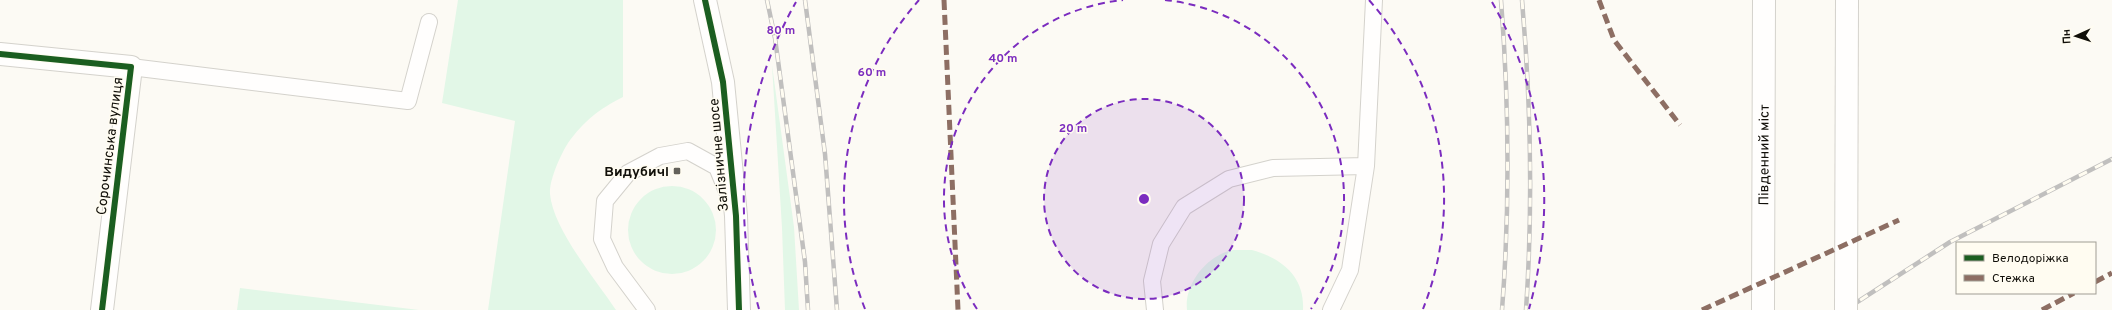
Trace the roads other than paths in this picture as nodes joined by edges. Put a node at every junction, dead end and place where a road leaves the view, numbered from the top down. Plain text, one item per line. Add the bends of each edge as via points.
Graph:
1 (705, 0) edge
2 (1374, 0) edge
3 (1764, 0) edge
4 (1847, 0) edge
5 (429, 22) dead end
6 (0, 54) edge
7 (130, 67) junction
8 (1366, 166) junction
9 (736, 216) junction
10 (102, 310) edge
11 (647, 310) edge
12 (739, 310) edge
13 (1156, 310) edge
14 (1331, 310) edge
15 (1763, 310) edge
16 (1846, 310) edge

1 - 9 street, Залізничне шосе via 723,82
2 - 8 lane
3 - 15 street, Південний міст
4 - 16 street, bridge
5 - 7 lane via 408,101
6 - 7 street, Сорочинська вулиця
7 - 10 street, Сорочинська вулиця
8 - 13 lane via 1273,168 1229,179 1184,207 1161,244 1152,282
8 - 14 lane via 1350,270
9 - 11 lane via 717,167 688,152 660,156 628,173 605,201 602,239 616,267
9 - 12 street, Залізничне шосе

